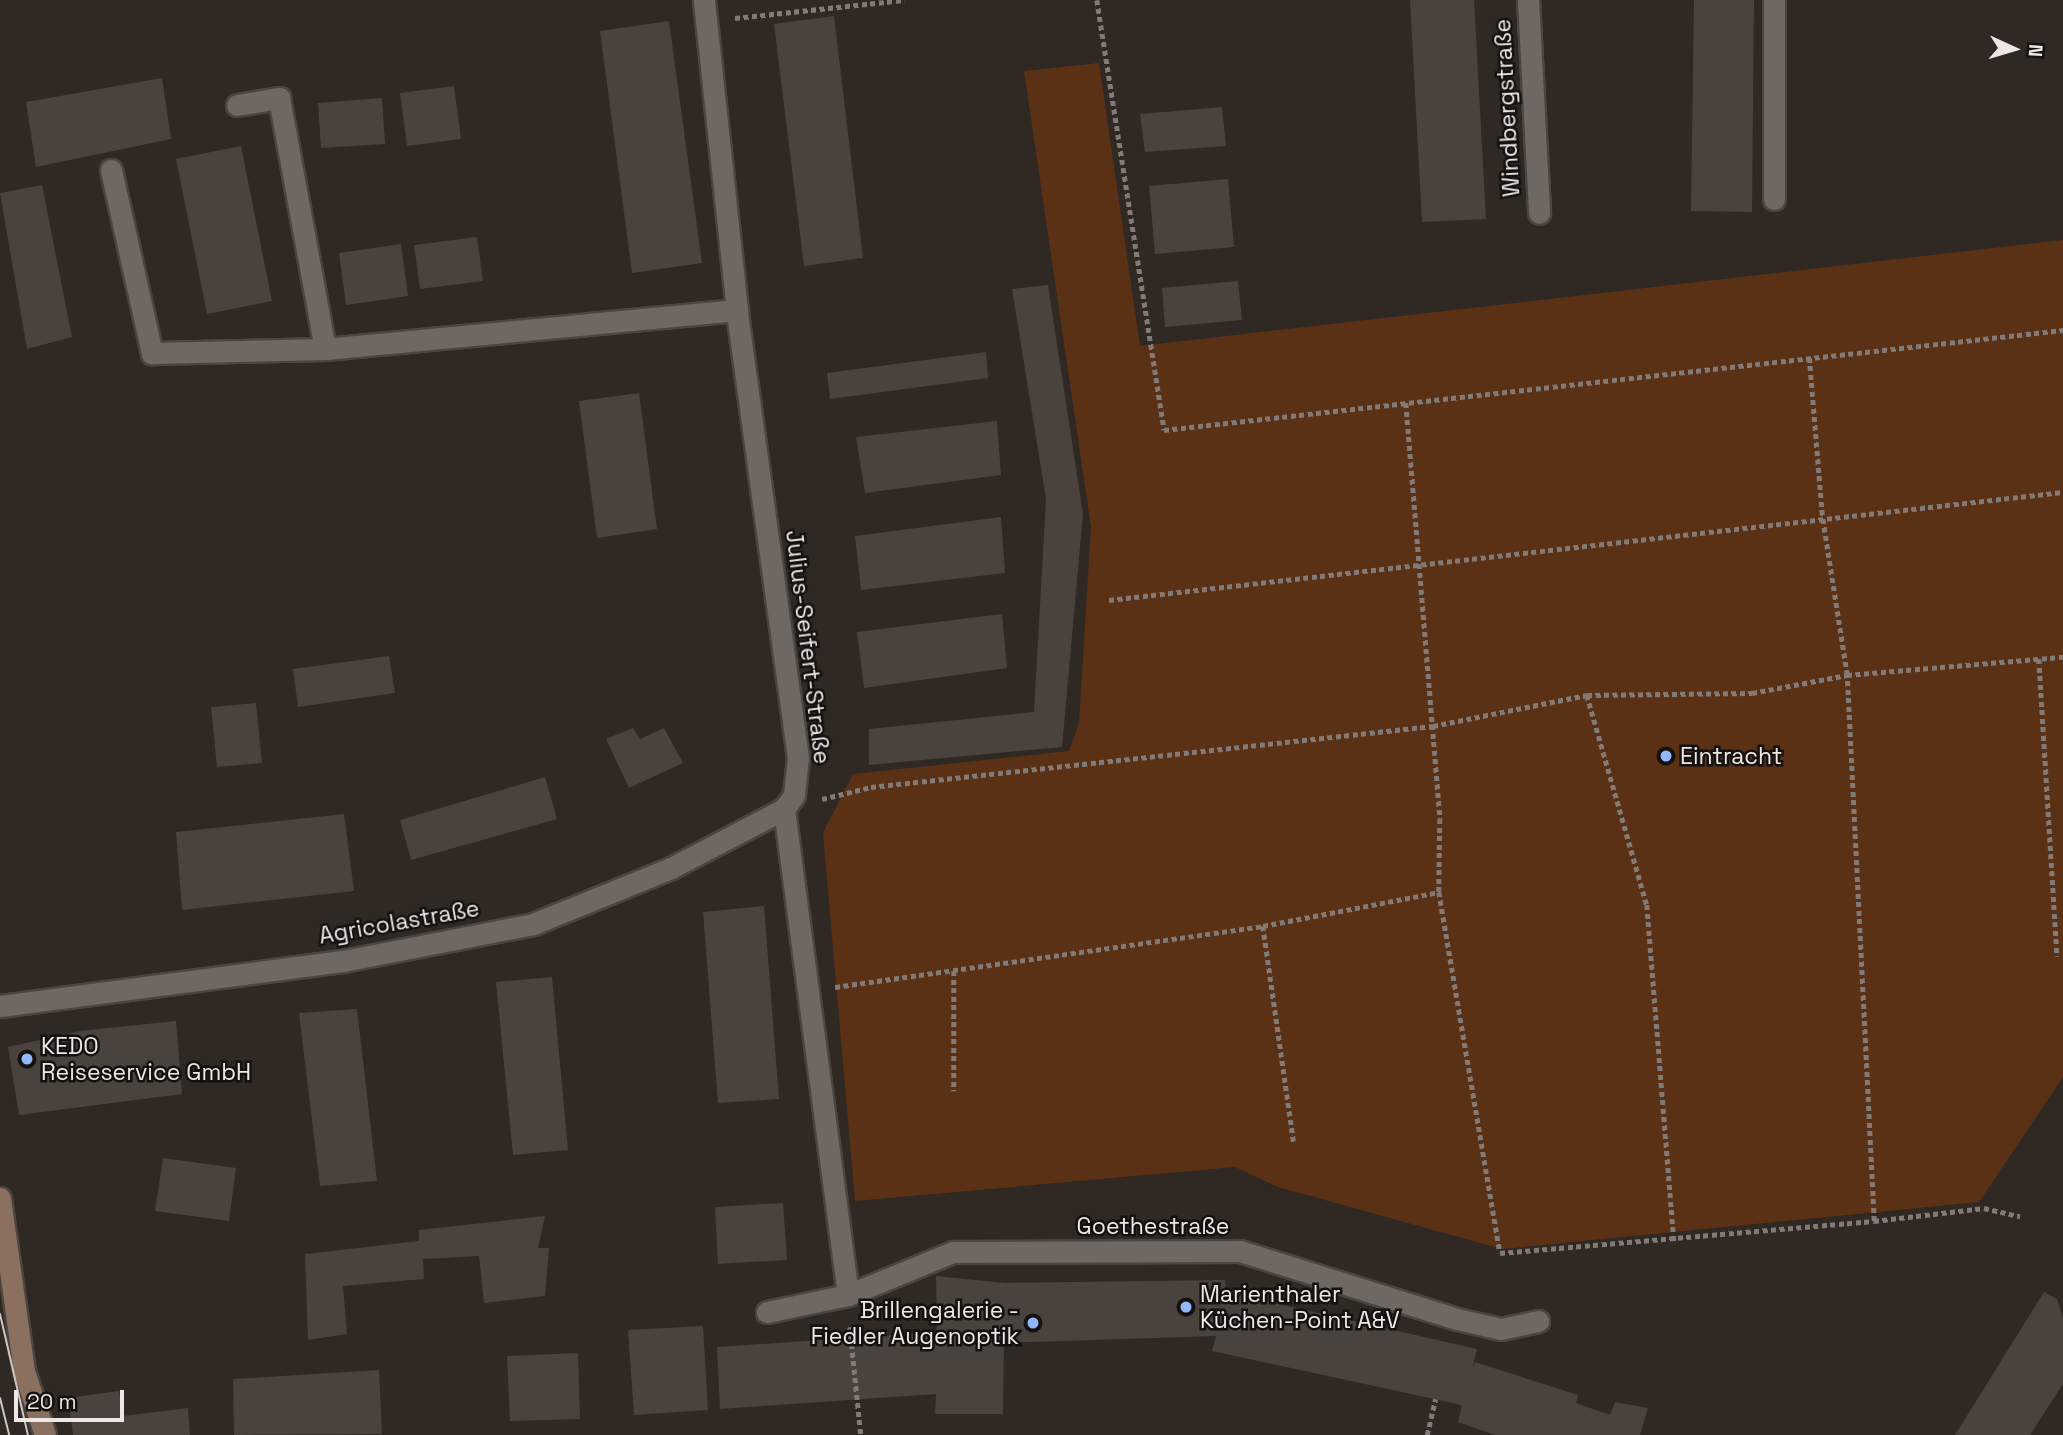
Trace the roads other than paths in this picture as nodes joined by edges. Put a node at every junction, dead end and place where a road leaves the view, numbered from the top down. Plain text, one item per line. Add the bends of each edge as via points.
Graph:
1 (1528, 0) edge
2 (1774, 0) edge
3 (705, 10) edge
4 (237, 105) dead end
5 (111, 170) dead end
6 (1774, 199) dead end
7 (1539, 213) dead end
8 (737, 310) junction
9 (325, 349) junction
10 (784, 808) junction
11 (0, 1006) edge
12 (0, 1198) edge
13 (848, 1295) junction
14 (767, 1312) dead end
15 (1538, 1321) dead end
16 (45, 1435) edge

1 - 7 street, Windbergstraße
2 - 6 street
3 - 8 street, Julius-Seifert-Straße
4 - 9 street via 279,98
5 - 9 street via 152,353
8 - 9 street
8 - 10 street, Julius-Seifert-Straße via 798,758 794,795
10 - 11 street, Agricolastraße via 671,868 533,924 343,961
10 - 13 street, Julius-Seifert-Straße via 804,993
12 - 16 main road via 24,1371
13 - 14 street, Goethestraße
13 - 15 street, Goethestraße via 953,1252 1240,1251 1457,1319 1501,1329

